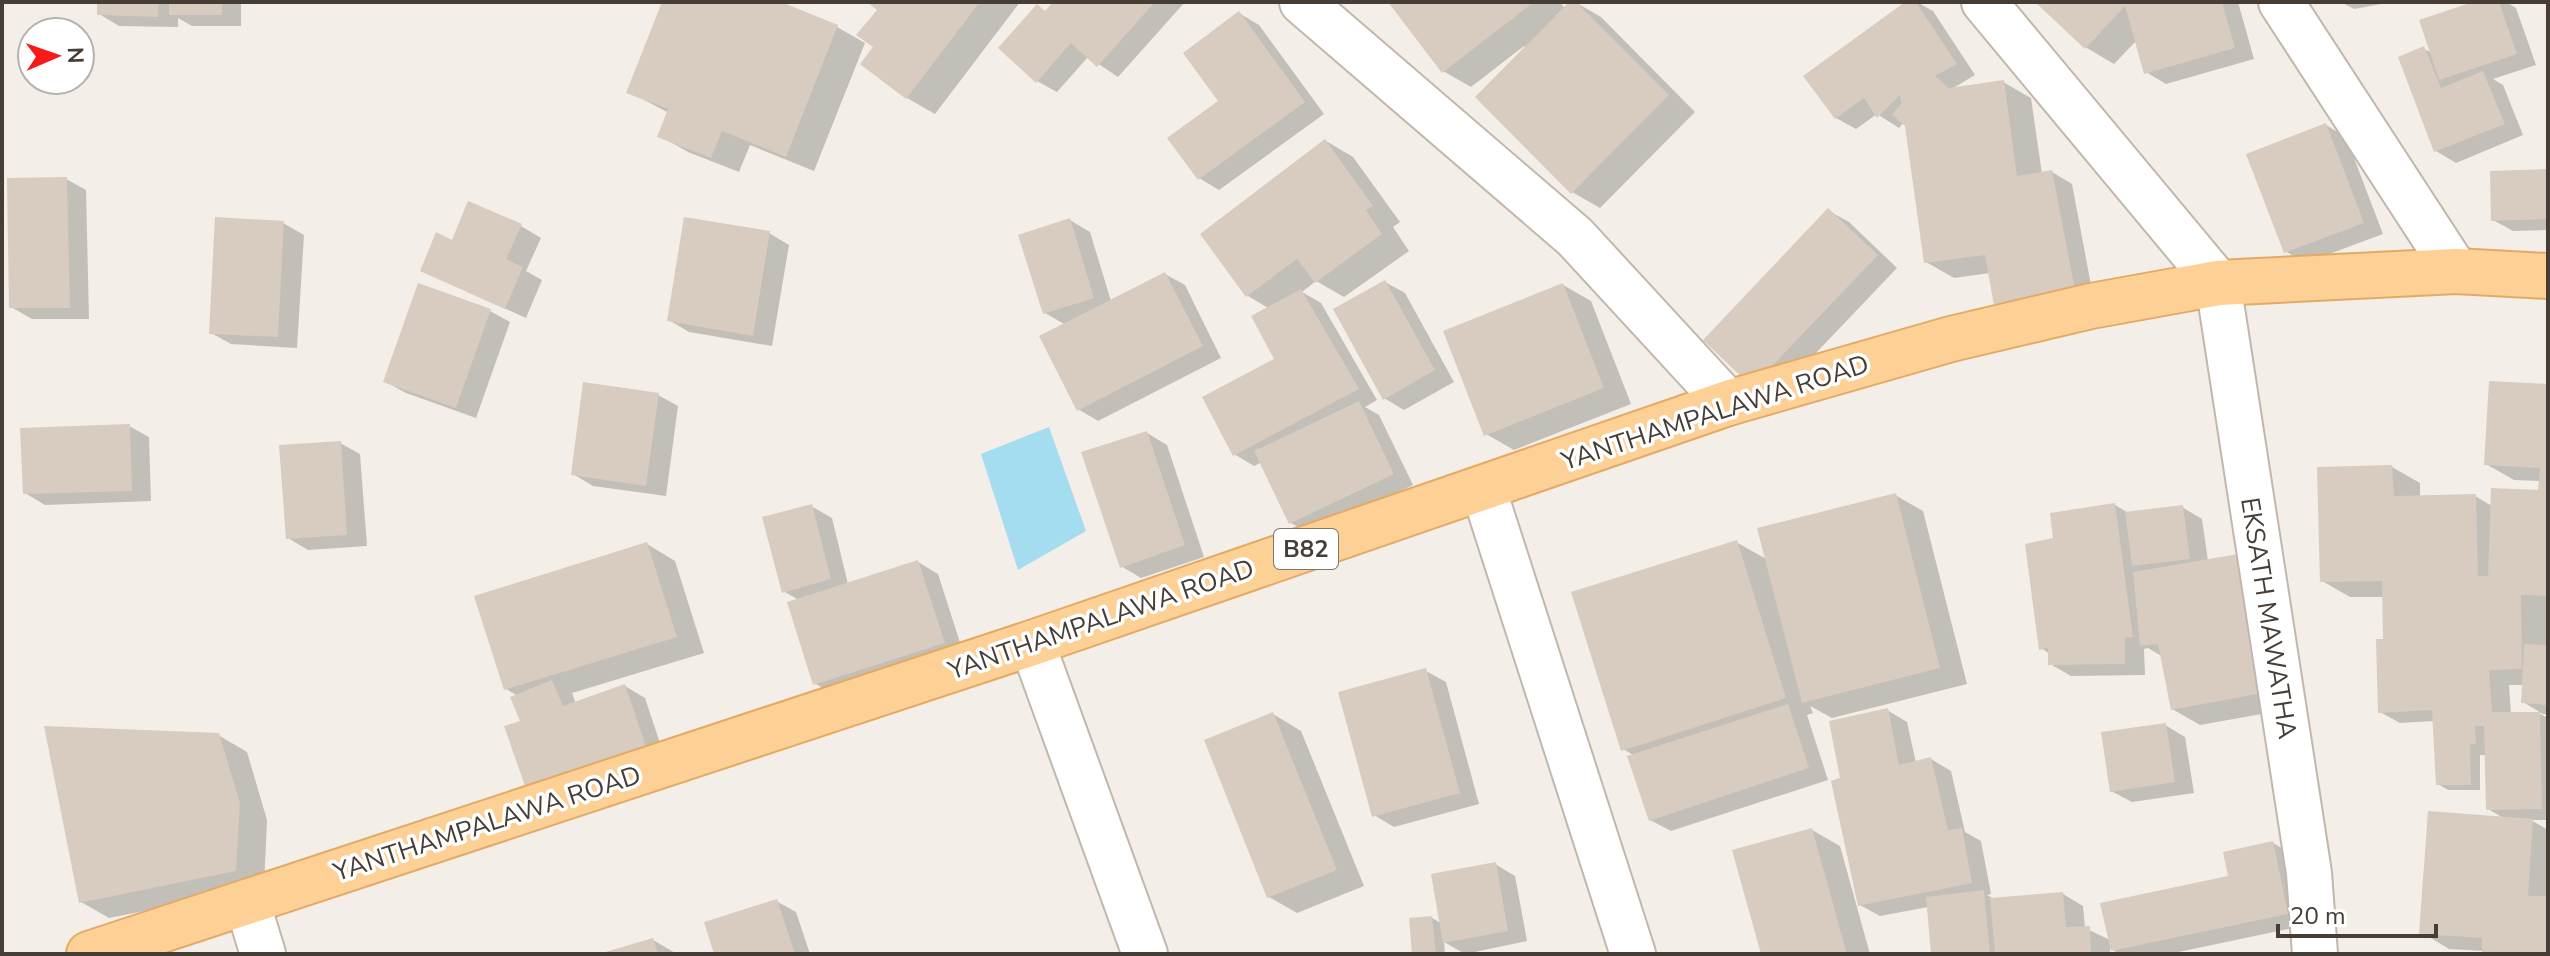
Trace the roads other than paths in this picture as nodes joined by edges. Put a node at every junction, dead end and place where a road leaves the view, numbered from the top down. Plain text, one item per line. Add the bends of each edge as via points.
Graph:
1 (1302, 2) edge
2 (1984, 2) edge
3 (2281, 2) edge
4 (2456, 271) junction
5 (2548, 276) edge
6 (2218, 283) junction
7 (1728, 403) junction
8 (1483, 488) junction
9 (1032, 643) junction
10 (247, 902) junction
11 (89, 954) edge
12 (263, 954) edge
13 (1145, 954) edge
14 (1633, 954) edge
15 (2315, 954) edge

1 - 7 street via 1575,237
2 - 6 street
3 - 4 street
4 - 5 main road, YANTHAMPALAWA ROAD / B82
4 - 6 main road, YANTHAMPALAWA ROAD / B82
6 - 7 main road, YANTHAMPALAWA ROAD / B82 via 1951,339
6 - 15 street, EKSATH MAWATHA via 2309,873
7 - 8 main road, YANTHAMPALAWA ROAD / B82
8 - 9 main road, YANTHAMPALAWA ROAD / B82
8 - 14 street
9 - 10 main road, YANTHAMPALAWA ROAD / B82
9 - 13 street
10 - 11 main road, YANTHAMPALAWA ROAD / B82
10 - 12 street

